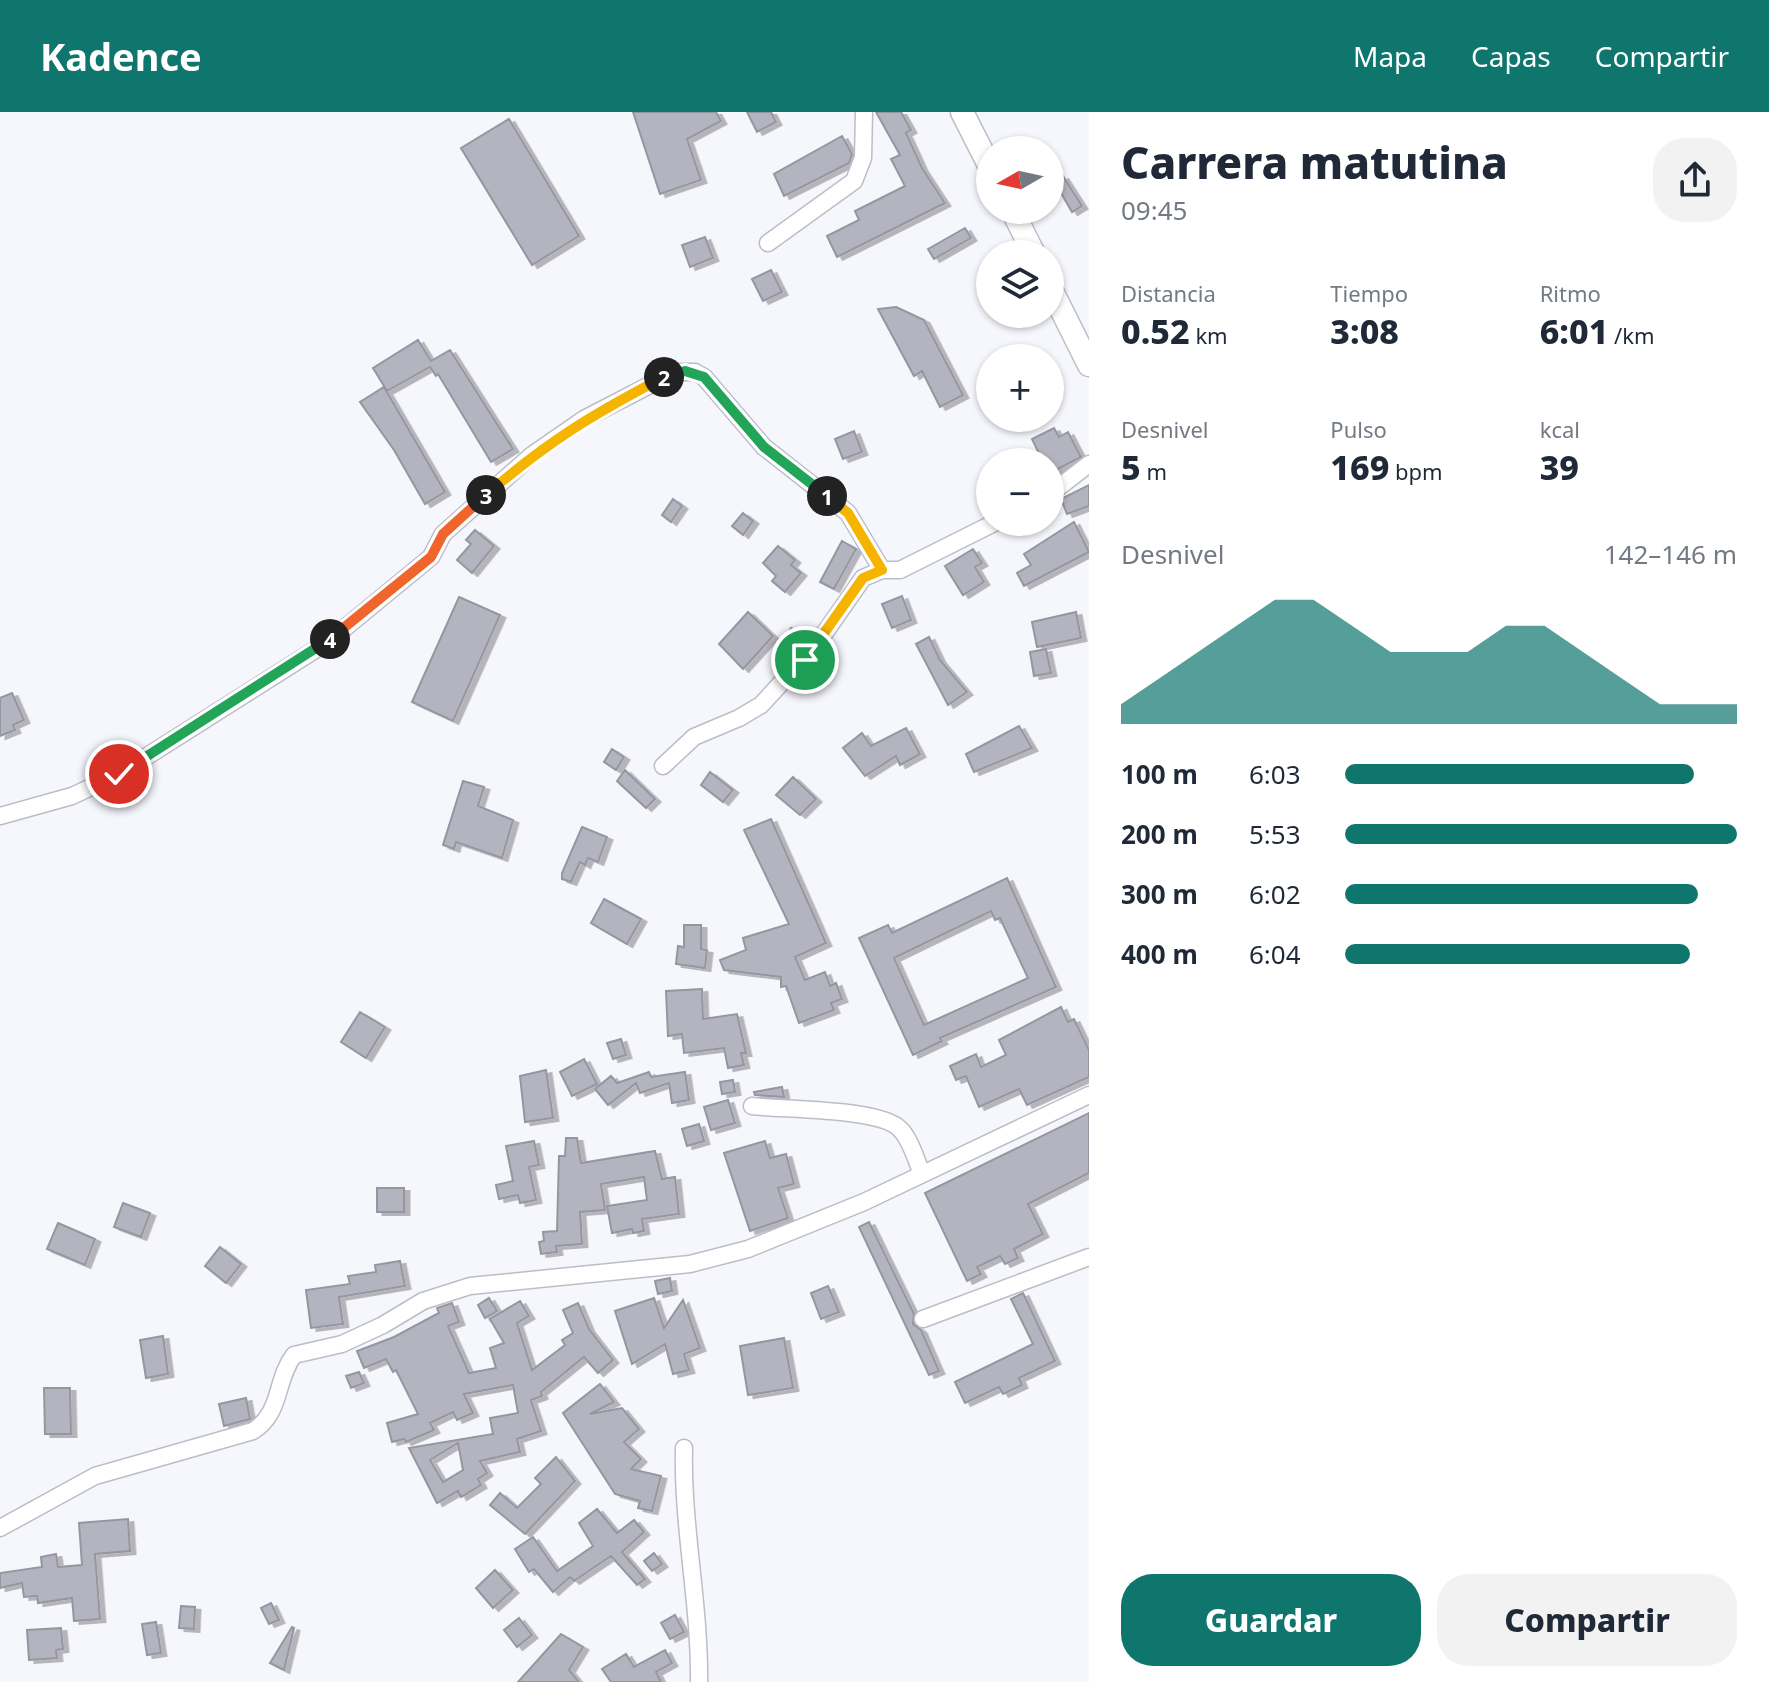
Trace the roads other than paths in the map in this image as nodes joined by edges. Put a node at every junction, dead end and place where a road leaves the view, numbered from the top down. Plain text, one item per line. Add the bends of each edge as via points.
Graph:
1 (864, 112) edge
2 (962, 112) edge
3 (976, 140) edge
4 (768, 243) dead end
5 (1064, 315) edge
6 (1089, 365) edge
7 (1089, 464) edge
8 (1064, 483) edge
9 (976, 532) edge
10 (882, 570) junction
11 (663, 766) dead end
12 (0, 816) edge
13 (1089, 1095) edge
14 (752, 1106) dead end
15 (922, 1174) junction
16 (1089, 1257) edge
17 (923, 1319) dead end
18 (684, 1448) dead end
19 (0, 1528) edge
20 (699, 1682) edge

1 - 4 street via 863,158 854,181
2 - 3 main road
5 - 6 main road
7 - 8 street
9 - 10 street via 900,570
10 - 11 street via 863,578 817,644 761,705 694,737
10 - 12 street via 848,513 764,447 704,377 675,372 584,419 532,455 443,534 431,557 318,648 119,774 72,796
13 - 15 street
14 - 15 street via 852,1113 892,1123 906,1137
15 - 19 street via 790,1235 719,1257 635,1271 470,1286 423,1301 363,1336 294,1355 274,1410 253,1431 95,1476
16 - 17 street
18 - 20 street via 685,1526 700,1632

